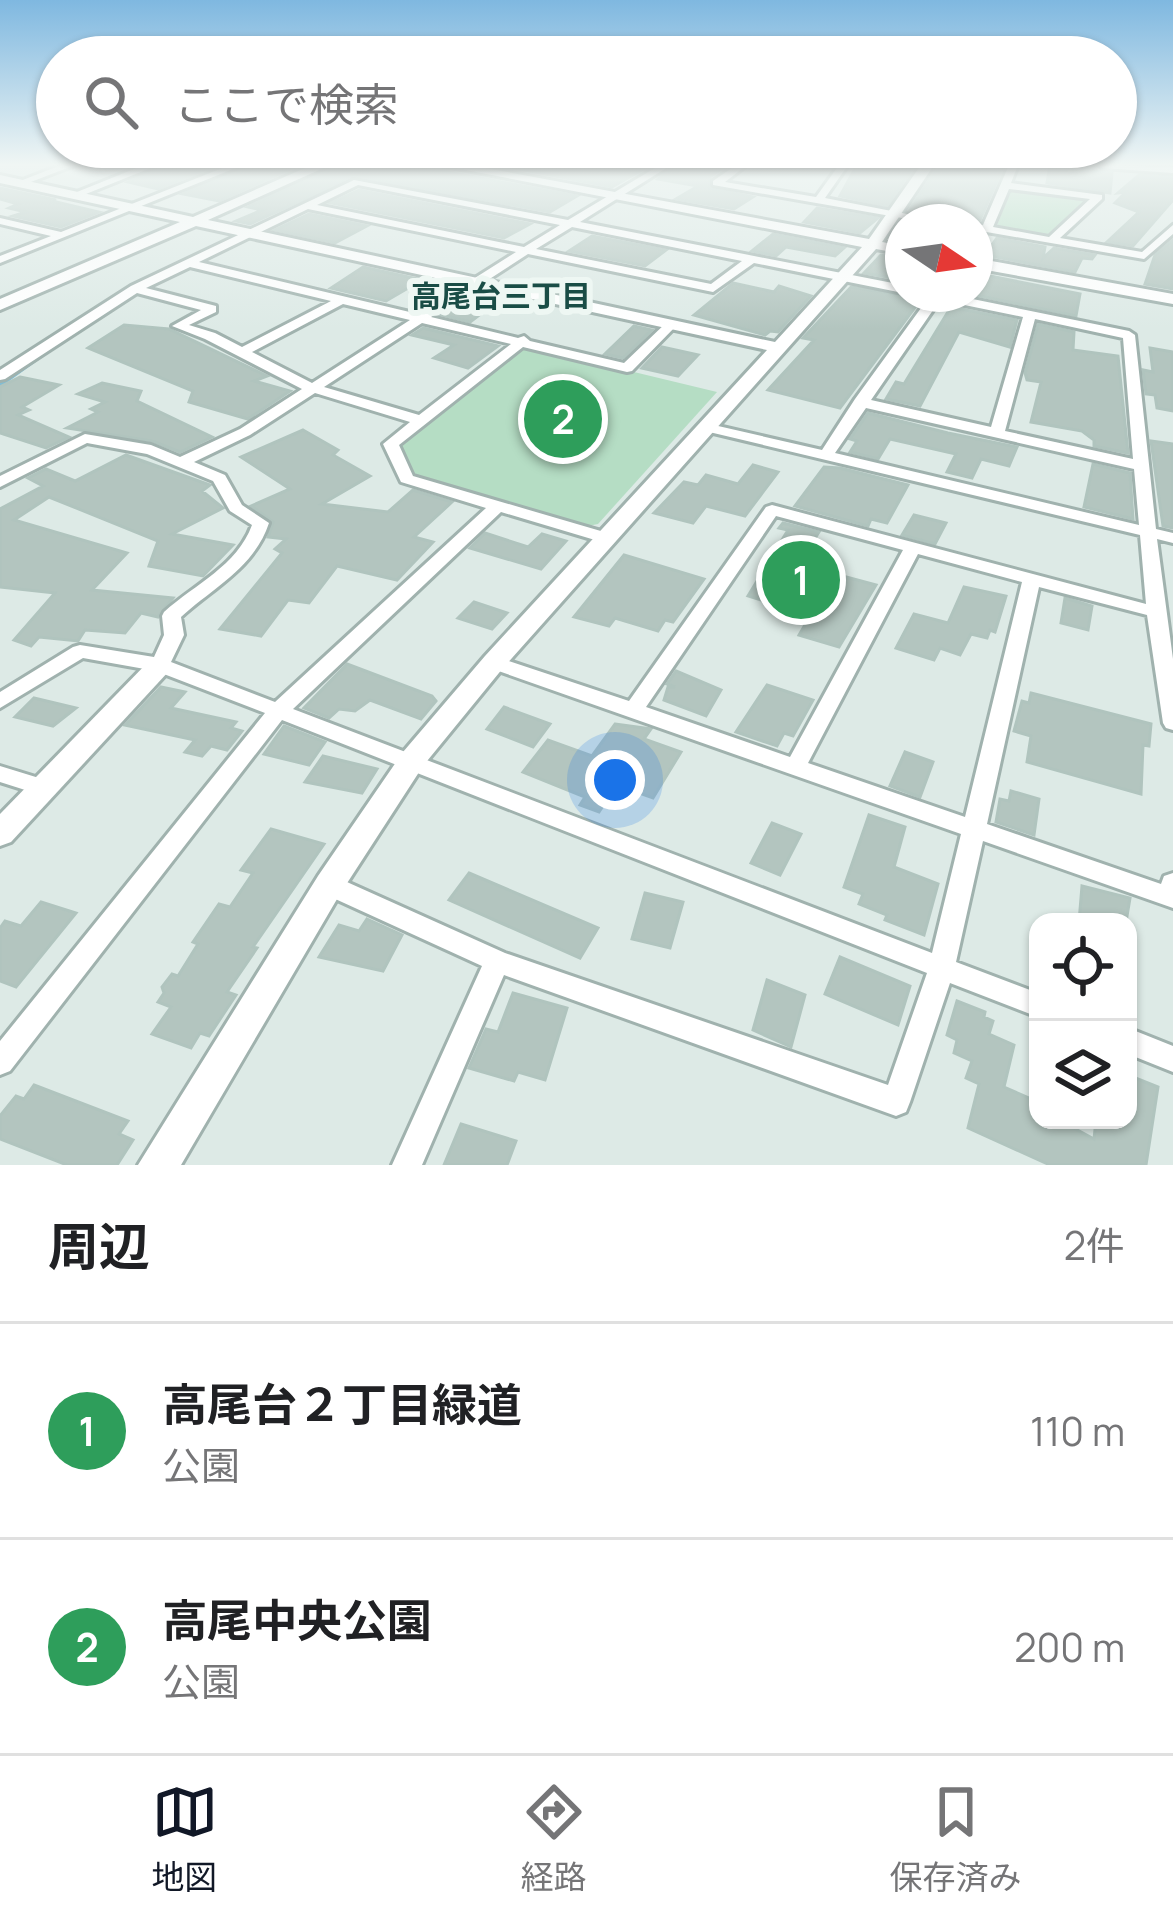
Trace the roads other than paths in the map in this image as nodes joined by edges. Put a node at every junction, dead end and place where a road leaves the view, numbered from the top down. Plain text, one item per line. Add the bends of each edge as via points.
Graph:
1 (103, 219) edge
2 (171, 219) edge
3 (201, 219) edge
4 (280, 219) edge
5 (371, 219) edge
6 (549, 219) edge
7 (580, 219) edge
8 (739, 219) edge
9 (1074, 219) edge
10 (2, 223) edge
11 (190, 224) junction
12 (573, 224) junction
13 (1173, 228) edge
14 (885, 230) edge
15 (993, 230) edge
16 (62, 236) junction
17 (247, 236) junction
18 (1052, 240) junction
19 (874, 244) junction
20 (885, 246) edge
21 (525, 251) junction
22 (752, 259) junction
23 (0, 260) edge
24 (188, 263) junction
25 (993, 266) edge
26 (841, 276) junction
27 (476, 283) junction
28 (885, 285) edge
29 (136, 289) junction
30 (343, 298) junction
31 (1173, 299) edge
32 (0, 305) edge
33 (993, 307) edge
34 (921, 312) edge
35 (1030, 314) junction
36 (422, 317) junction
37 (671, 325) junction
38 (524, 340) junction
39 (776, 347) junction
40 (241, 353) junction
41 (0, 376) edge
42 (309, 388) junction
43 (860, 402) junction
44 (420, 420) junction
45 (705, 427) junction
46 (997, 434) junction
47 (826, 454) junction
48 (181, 462) junction
49 (1142, 466) junction
50 (0, 482) edge
51 (497, 506) junction
52 (1149, 532) junction
53 (605, 538) junction
54 (1173, 538) edge
55 (914, 546) junction
56 (1032, 578) junction
57 (1156, 612) junction
58 (494, 662) junction
59 (160, 665) junction
60 (0, 701) edge
61 (279, 710) junction
62 (633, 710) junction
63 (1173, 723) edge
64 (413, 759) junction
65 (796, 765) junction
66 (0, 775) edge
67 (44, 788) junction
68 (973, 829) junction
69 (0, 834) edge
70 (1173, 883) edge
71 (329, 885) junction
72 (496, 961) junction
73 (942, 967) junction
74 (1029, 1001) edge
75 (1137, 1045) edge
76 (1173, 1059) edge
77 (0, 1062) edge
78 (158, 1165) edge
79 (407, 1165) edge

1 - 16 street
2 - 11 street
3 - 11 street
4 - 17 street
5 - 21 street
6 - 12 street
7 - 12 street
8 - 19 street
9 - 18 street
10 - 16 street
11 - 17 street
11 - 32 street
12 - 21 street
12 - 22 street
13 - 18 street via 1144,256
14 - 19 street
15 - 18 street
16 - 23 street
17 - 24 street
17 - 27 street
19 - 20 street
19 - 26 street
21 - 22 street via 713,288
21 - 27 street
22 - 26 street
24 - 29 street
24 - 30 street
25 - 31 street
26 - 28 street
26 - 39 street
27 - 36 street
27 - 37 street
29 - 40 street via 212,309 178,326
29 - 41 street
30 - 36 street
30 - 40 street
33 - 35 street
34 - 43 street
35 - 46 street
35 - 49 street via 1129,335
36 - 38 street
36 - 42 street
37 - 38 street via 627,368
37 - 39 street
38 - 44 street
39 - 45 street
40 - 42 street
42 - 44 street
42 - 48 street via 245,432
43 - 46 street
43 - 47 street
44 - 51 street via 391,444 407,479
45 - 47 street
45 - 53 street
46 - 49 street
47 - 52 street
48 - 50 street via 85,438
48 - 59 street via 219,478 236,508 261,523 224,579 194,592 171,616 174,635
49 - 52 street
51 - 53 street
51 - 61 street
52 - 54 street
52 - 57 street
53 - 58 street
55 - 56 street
55 - 62 street via 772,510
55 - 65 street
56 - 57 street
56 - 68 street
57 - 63 street
58 - 62 street
58 - 64 street
59 - 60 street via 80,651
59 - 61 street
59 - 67 street
61 - 64 street
61 - 77 street
62 - 65 street
64 - 71 street
64 - 73 street
65 - 68 street
66 - 67 street
67 - 69 street
68 - 70 street via 1172,898
68 - 73 street
71 - 72 street
71 - 78 street
72 - 73 street via 896,1102
72 - 79 street
73 - 74 street
75 - 76 street

